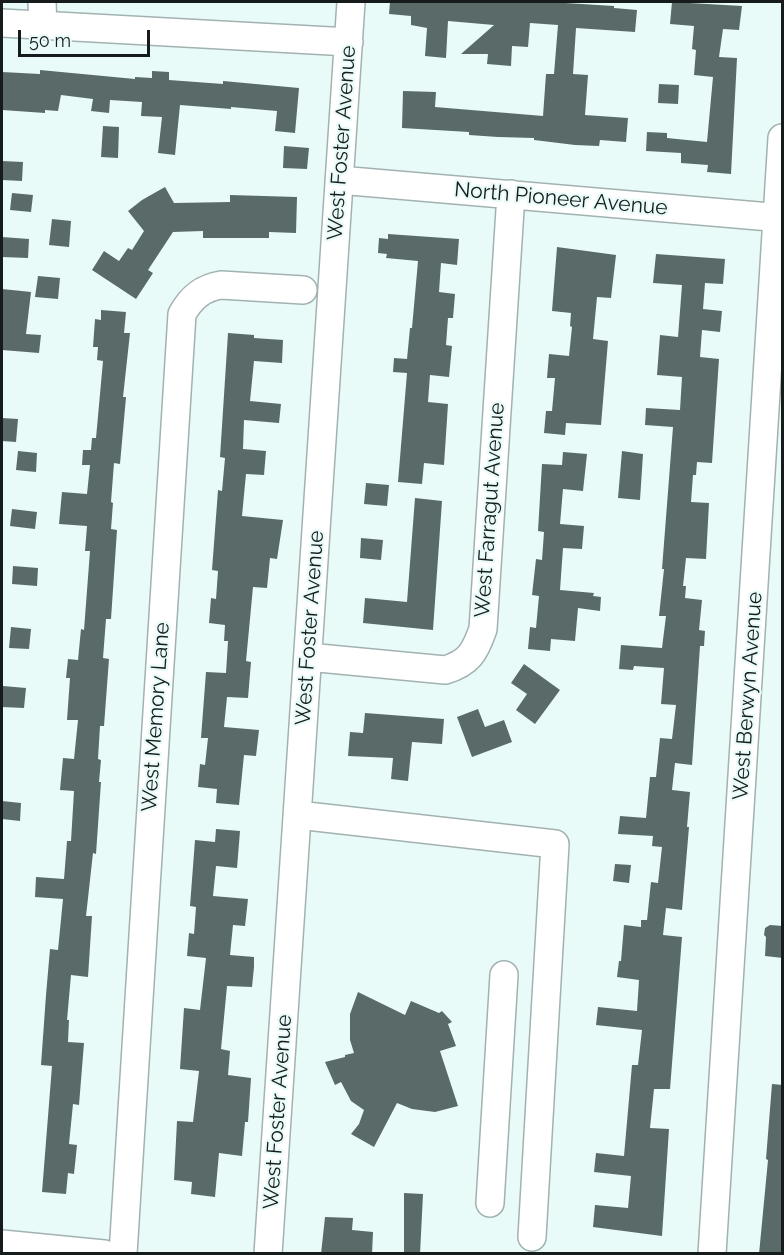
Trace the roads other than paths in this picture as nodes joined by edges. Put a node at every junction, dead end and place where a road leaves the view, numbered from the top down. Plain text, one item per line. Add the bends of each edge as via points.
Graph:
1 (351, 2) edge
2 (42, 14) edge
3 (2, 23) edge
4 (349, 42) junction
5 (783, 138) edge
6 (339, 180) junction
7 (511, 194) junction
8 (780, 218) edge
9 (303, 290) dead end
10 (308, 657) junction
11 (298, 815) junction
12 (504, 975) dead end
13 (495, 1124) junction
14 (538, 1126) junction
15 (490, 1203) dead end
16 (532, 1237) dead end
17 (2, 1244) edge
18 (104, 1254) edge
19 (123, 1254) edge
20 (268, 1254) edge
21 (712, 1254) edge

1 - 4 street, West Foster Avenue
2 - 3 street
2 - 4 street
4 - 6 street, West Foster Avenue
5 - 8 street, West Berwyn Avenue
6 - 7 street, North Pioneer Avenue
6 - 10 street, West Foster Avenue
7 - 8 street, North Pioneer Avenue
7 - 10 street, West Farragut Avenue via 483,629 478,644 459,666 445,670
8 - 21 street, West Berwyn Avenue
9 - 19 street, West Memory Lane via 208,287 182,314
10 - 11 street, West Foster Avenue
11 - 14 street via 555,844
11 - 20 street, West Foster Avenue
12 - 13 street
13 - 14 street
13 - 15 street
14 - 16 street
17 - 18 street

